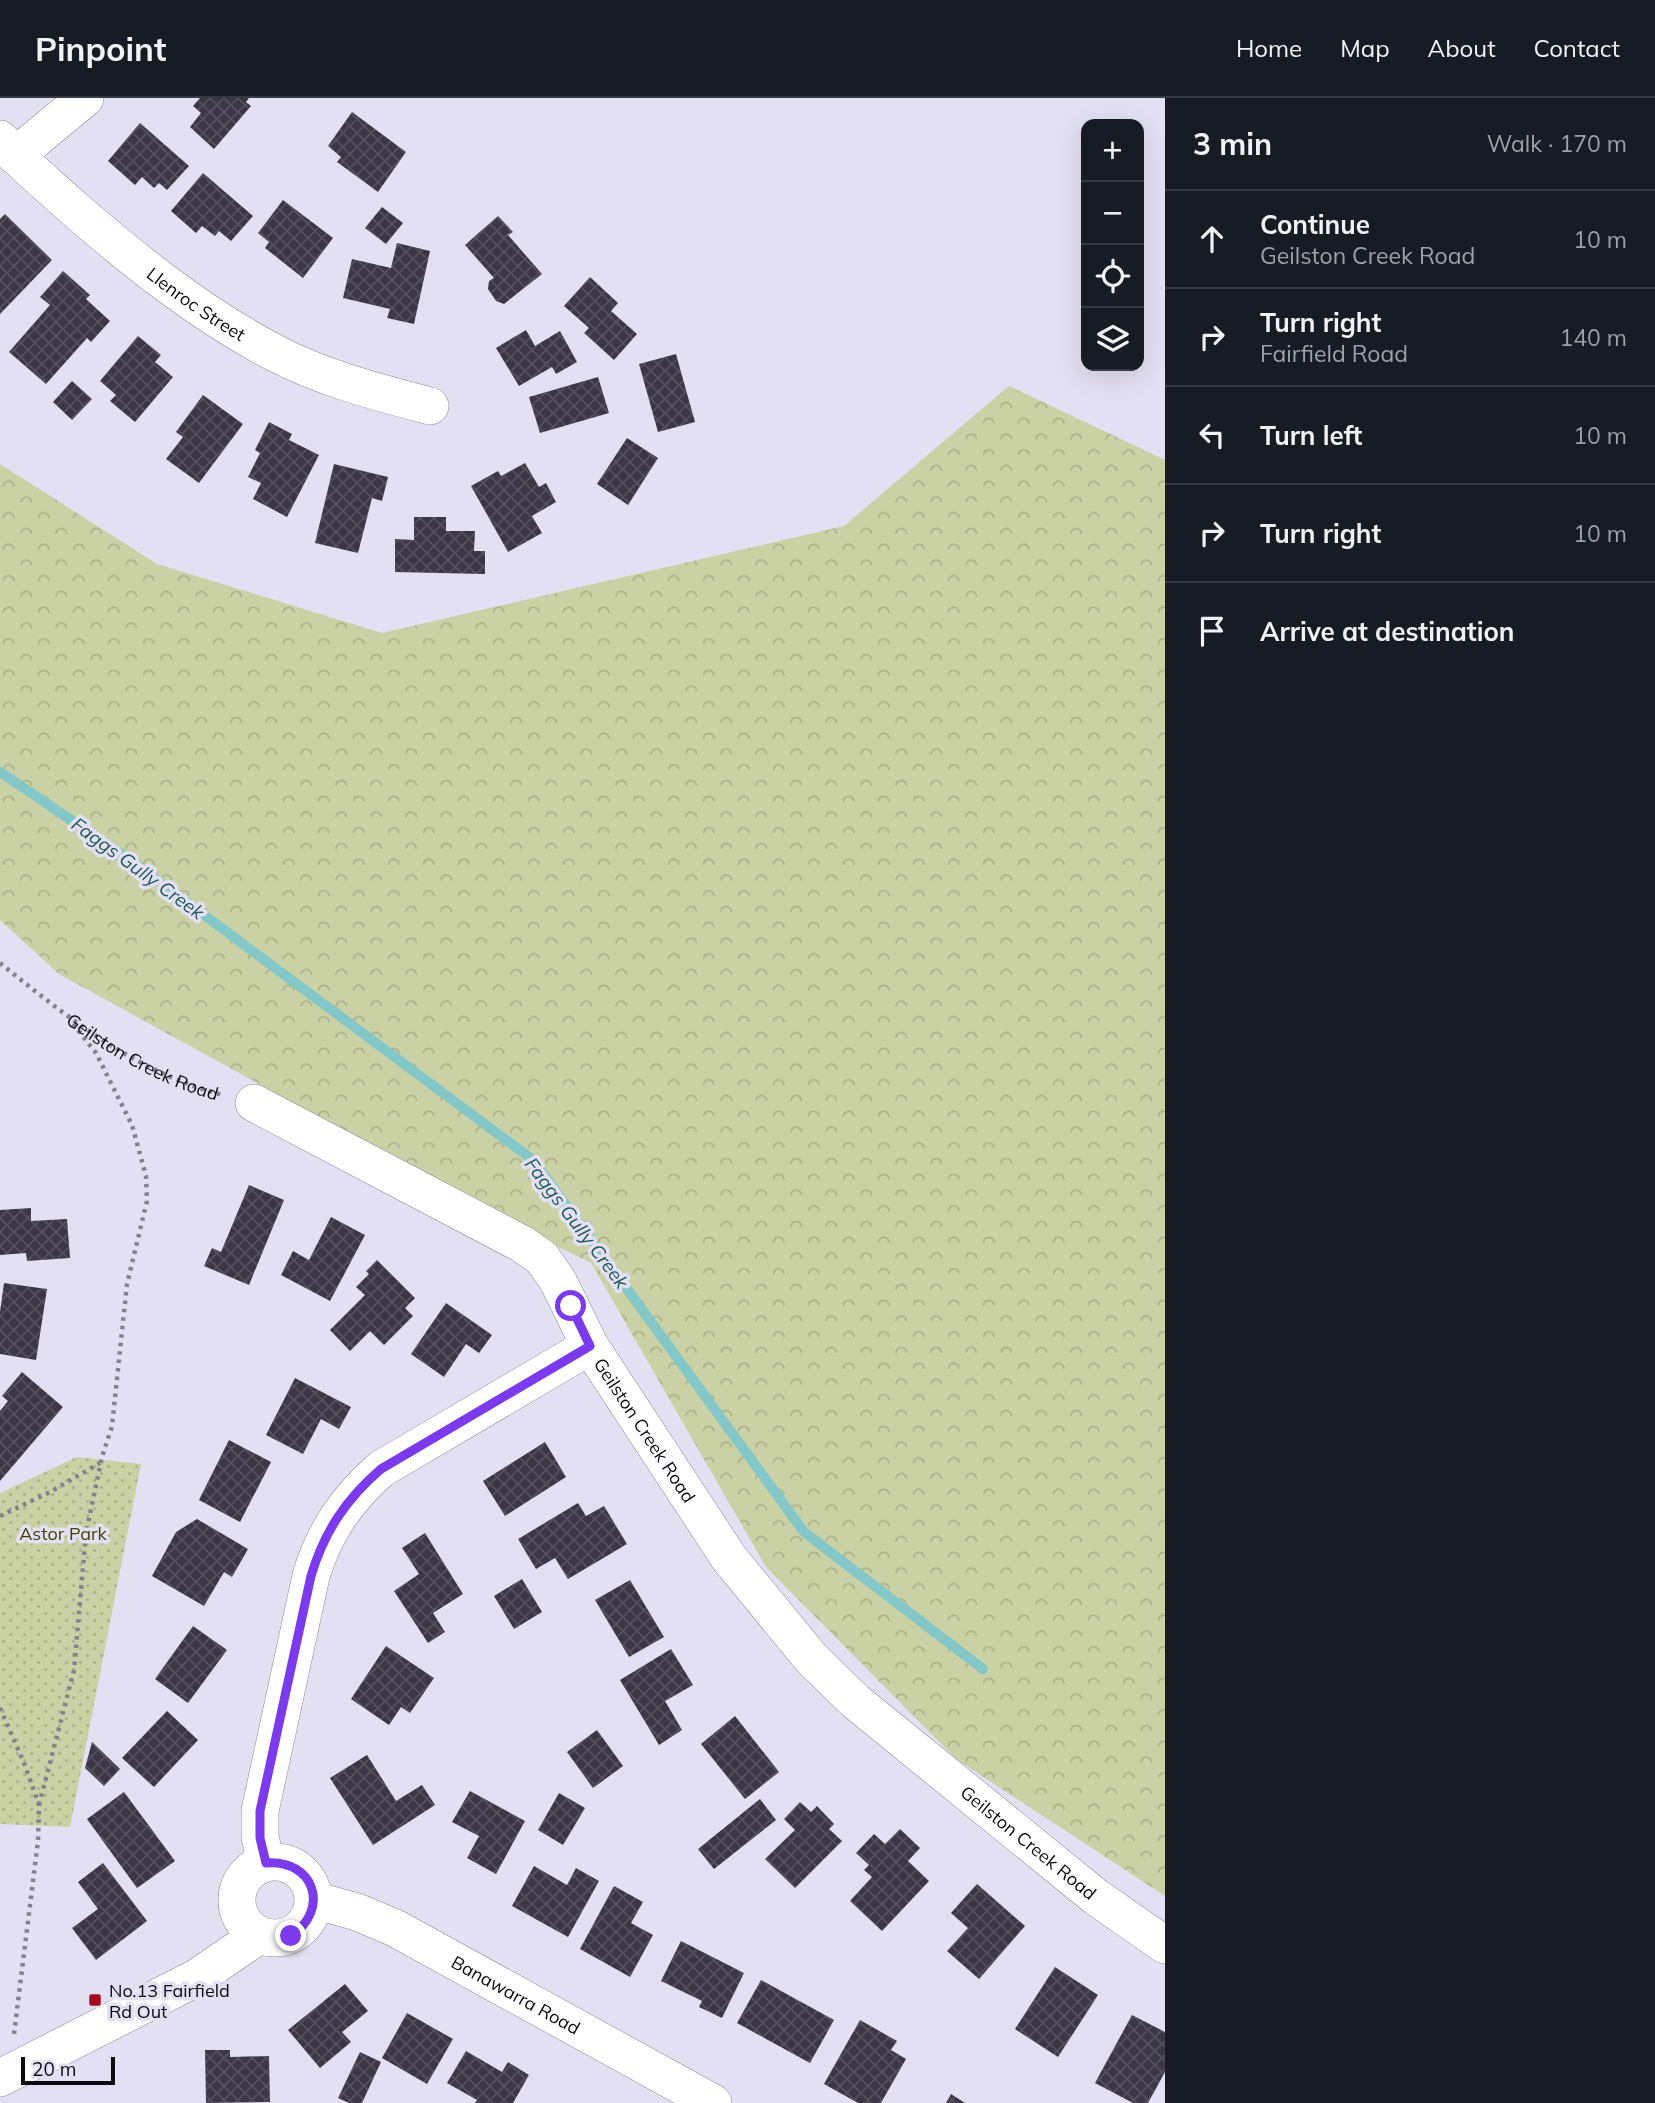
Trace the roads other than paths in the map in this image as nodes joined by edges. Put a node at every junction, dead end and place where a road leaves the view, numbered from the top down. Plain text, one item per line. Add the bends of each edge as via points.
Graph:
1 (85, 98) edge
2 (7, 147) edge
3 (430, 406) dead end
4 (254, 1104) road end
5 (590, 1346) junction
6 (266, 1863) junction
7 (314, 1900) junction
8 (259, 1935) junction
9 (1165, 1945) edge
10 (5, 2075) edge
11 (713, 2103) edge

1 - 2 street
2 - 3 street, Llenroc Street via 134,258 212,316 275,353 349,383
4 - 5 street, Geilston Creek Road via 542,1258
5 - 6 street via 381,1469 344,1506 318,1552 311,1576 260,1811
5 - 9 street, Geilston Creek Road via 729,1558 811,1658 855,1700 1065,1872
6 - 7 street via 289,1864 299,1870
6 - 8 street via 253,1869 238,1890 240,1916
7 - 8 street via 307,1921 291,1936
7 - 11 street, Banawarra Road via 395,1928
8 - 10 street via 198,1977

